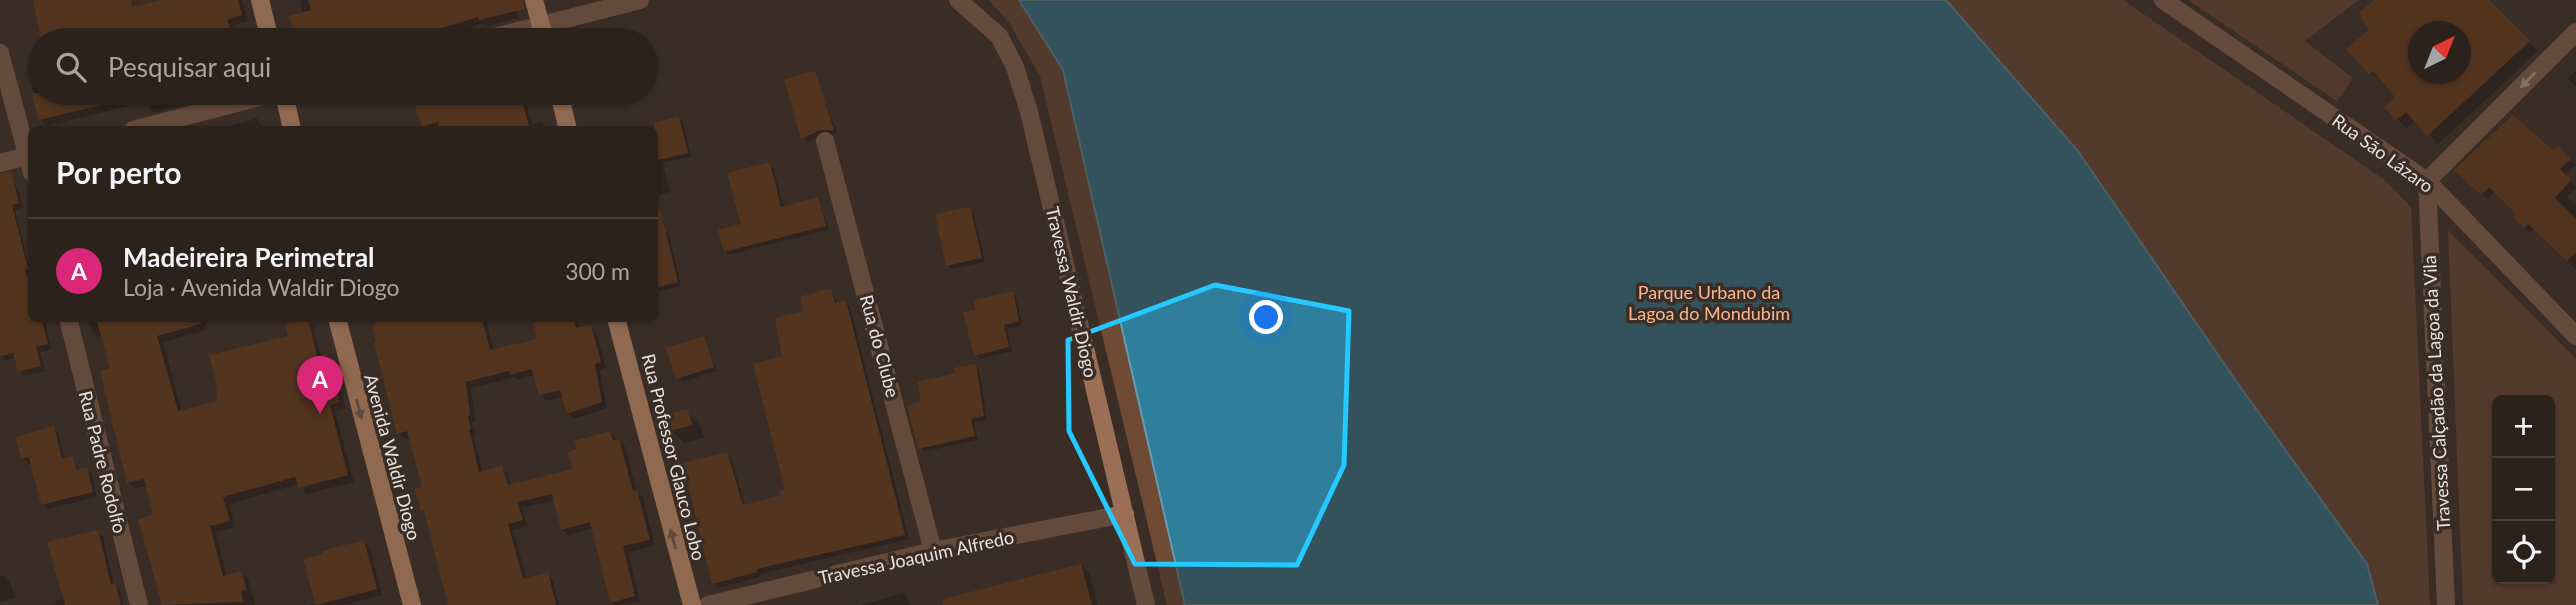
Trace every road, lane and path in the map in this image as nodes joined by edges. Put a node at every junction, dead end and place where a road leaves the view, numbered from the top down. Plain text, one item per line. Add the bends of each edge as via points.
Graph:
1 (260, 0) edge
2 (534, 0) edge
3 (640, 0) edge
4 (958, 0) edge
5 (2163, 0) edge
6 (267, 28) edge
7 (542, 28) edge
8 (558, 28) edge
9 (2576, 32) edge
10 (0, 53) edge
11 (229, 105) edge
12 (287, 105) edge
13 (562, 105) edge
14 (148, 126) edge
15 (291, 126) edge
16 (567, 126) edge
17 (825, 141) dead end
18 (28, 155) edge
19 (28, 162) edge
20 (0, 163) edge
21 (2427, 181) junction
22 (69, 322) edge
23 (338, 322) edge
24 (618, 322) edge
25 (2576, 336) edge
26 (1125, 514) junction
27 (933, 551) junction
28 (139, 605) edge
29 (412, 605) edge
30 (692, 605) edge
31 (708, 605) edge
32 (1146, 605) edge
33 (2446, 605) edge

1 - 6 main road
2 - 7 main road
3 - 8 street
4 - 26 street, Travessa Waldir Diogo via 999,36 1015,67
5 - 21 street, Rua São Lázaro
9 -> 21 street
10 - 18 street
11 - 14 street
12 - 15 main road
13 - 16 main road
17 - 27 street, Rua do Clube
19 - 20 street
21 - 25 street, Rua São Lázaro
21 - 33 street, Travessa Calçadão da Lagoa da Vila
22 - 28 street, Rua Padre Rodolfo
23 -> 29 main road, Avenida Waldir Diogo
30 -> 24 main road, Rua Professor Glauco Lobo
26 - 27 street, Travessa Joaquim Alfredo
26 - 32 street, Travessa Waldir Diogo
27 - 31 street, Travessa Joaquim Alfredo

